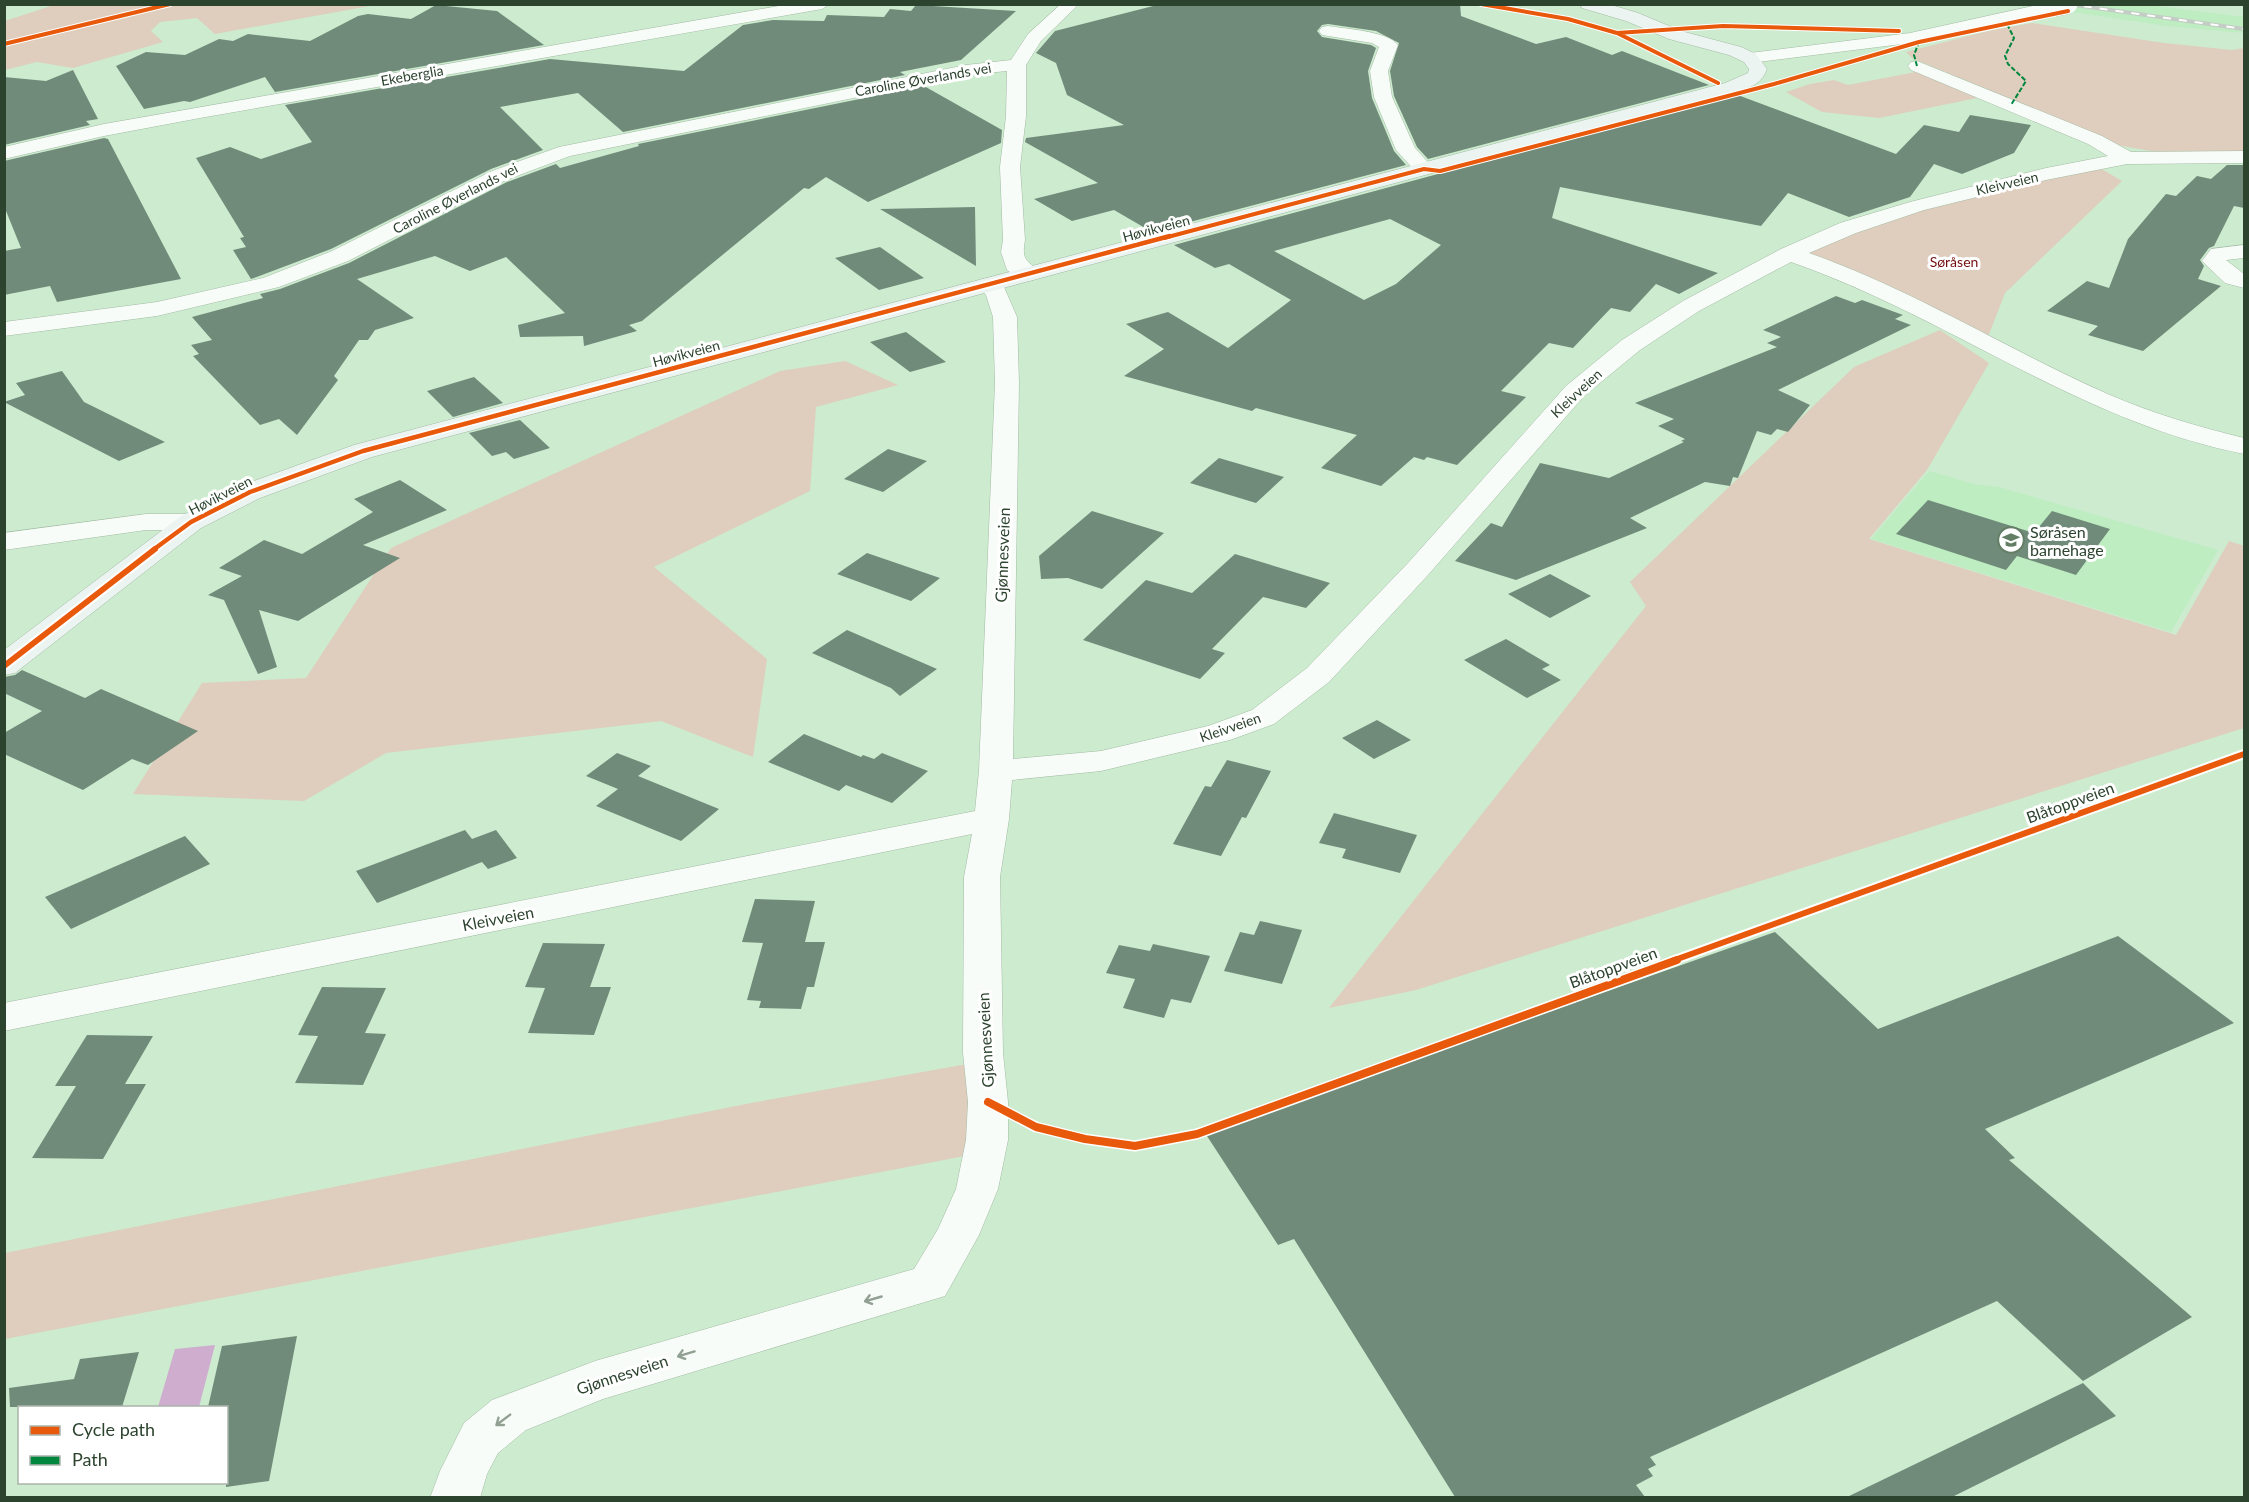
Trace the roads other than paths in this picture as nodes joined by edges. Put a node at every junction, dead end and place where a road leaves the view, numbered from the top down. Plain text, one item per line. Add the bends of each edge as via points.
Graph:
1 (822, 4) edge
2 (1071, 4) edge
3 (1594, 6) edge
4 (2061, 6) edge
5 (1328, 31) dead end
6 (1742, 55) junction
7 (1017, 65) junction
8 (1917, 66) dead end
9 (4, 153) edge
10 (2244, 157) edge
11 (2127, 158) junction
12 (1424, 169) junction
13 (1014, 240) junction
14 (2244, 252) edge
15 (1789, 254) junction
16 (1059, 266) junction
17 (1028, 274) junction
18 (2244, 281) edge
19 (988, 285) junction
20 (4, 329) edge
21 (2244, 446) edge
22 (191, 522) junction
23 (4, 542) edge
24 (4, 666) edge
25 (996, 771) junction
26 (992, 819) junction
27 (4, 1017) edge
28 (455, 1497) edge

1 - 9 street, Ekeberglia via 200,112
2 - 7 street via 1034,38
3 - 6 main road
4 - 6 street via 1910,38
5 - 12 street via 1389,45 1379,71 1383,97 1406,150
6 - 12 main road, Høvikveien via 1758,69 1749,81
7 - 13 street via 1010,167
7 - 20 street, Caroline Øverlands vei via 966,70 566,151 514,167 397,228 305,270 262,284 156,309
8 - 11 street via 2095,140
10 - 11 street, Kleivveien
11 - 15 street, Kleivveien via 1917,206 1848,228
12 - 16 main road, Høvikveien
13 - 16 street
13 - 17 street via 1015,265
14 - 18 street via 2219,254 2213,261
15 - 21 street via 1873,286 2079,389 2148,419
15 - 25 street, Kleivveien via 1691,306 1631,345 1575,391 1326,667 1263,717 1218,733 1101,761
16 - 17 main road, Høvikveien
17 - 19 main road, Høvikveien
19 - 22 main road, Høvikveien via 373,448 250,492
19 - 25 street, Gjønnesveien via 996,292 1005,317 1007,383
22 - 23 street via 146,522
22 - 24 main road, Høvikveien
25 - 26 street, Gjønnesveien
26 - 27 street, Kleivveien
26 -> 28 street, Gjønnesveien via 982,877 987,1140 977,1189 957,1235 929,1283 595,1381 509,1415 482,1438

